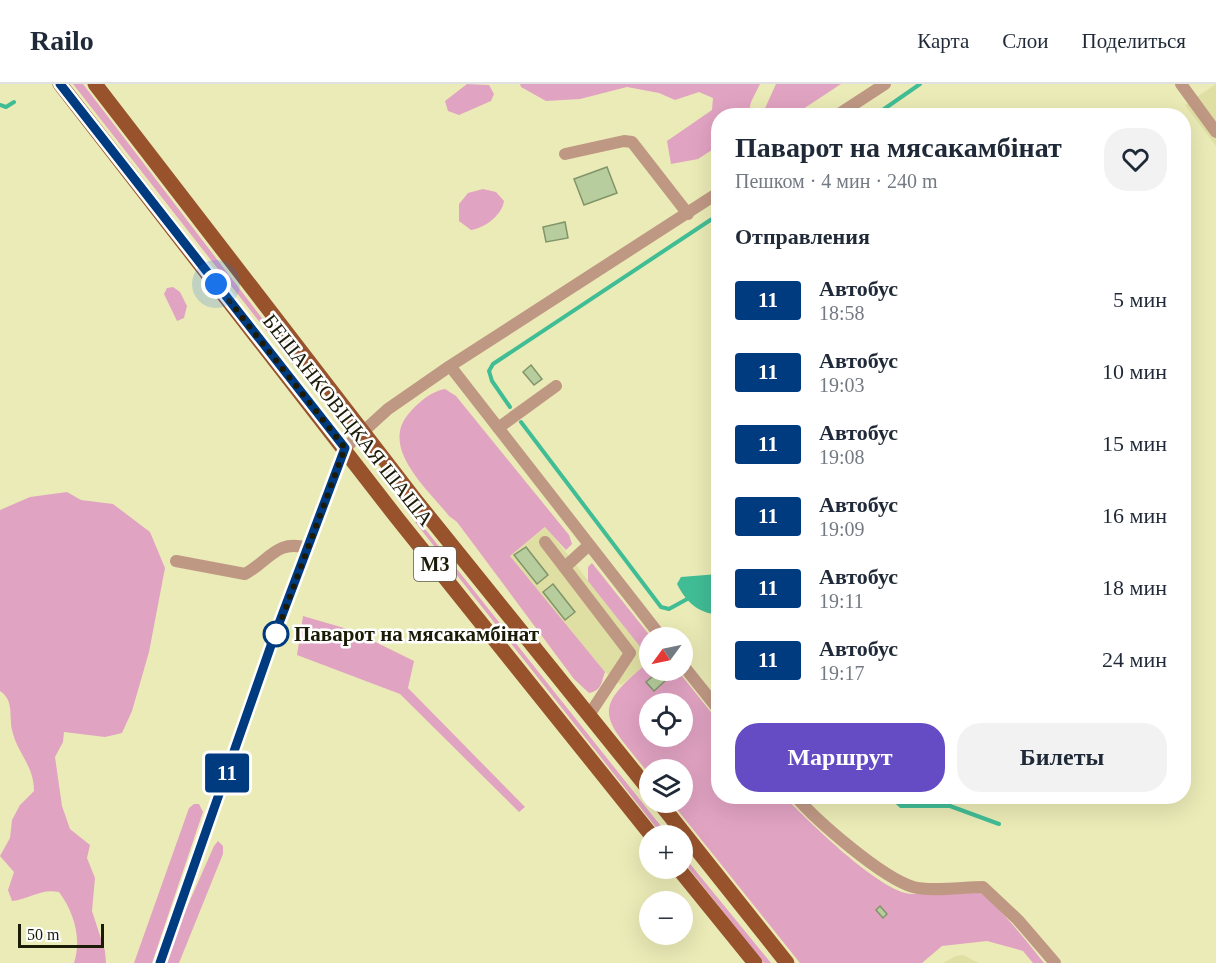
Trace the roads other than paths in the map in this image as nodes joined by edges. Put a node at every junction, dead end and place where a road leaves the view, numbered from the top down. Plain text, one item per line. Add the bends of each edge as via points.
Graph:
1 (60, 84) edge
2 (95, 84) edge
3 (885, 84) edge
4 (1181, 84) edge
5 (848, 108) edge
6 (1216, 132) edge
7 (565, 154) dead end
8 (711, 198) edge
9 (688, 214) junction
10 (450, 366) junction
11 (556, 386) dead end
12 (498, 428) junction
13 (363, 431) junction
14 (345, 448) junction
15 (545, 542) dead end
16 (589, 544) junction
17 (308, 548) junction
18 (176, 561) dead end
19 (565, 567) junction
20 (653, 627) edge
21 (693, 678) edge
22 (711, 700) edge
23 (589, 715) junction
24 (639, 776) edge
25 (802, 804) edge
26 (668, 813) edge
27 (643, 825) edge
28 (687, 879) edge
29 (160, 963) edge
30 (755, 963) edge
31 (787, 963) edge
32 (1055, 963) edge

1 - 14 main road, БЕШАНКОВІЦКАЯ ШАША / М3
2 - 13 main road, БЕШАНКОВІЦКАЯ ШАША / М3
3 - 5 street
4 - 6 street
7 - 9 street via 632,142
8 - 9 street
9 - 10 street
10 - 12 street
10 - 13 street
11 - 12 street
12 - 16 street
13 - 14 street
13 - 23 main road, БЕШАНКОВІЦКАЯ ШАША / М3
14 - 17 street
14 - 27 main road, БЕШАНКОВІЦКАЯ ШАША / М3
15 - 19 street
16 - 19 street
16 - 20 street
17 - 18 street via 292,544 280,547 245,574
17 - 29 street
19 - 23 street via 630,653
21 - 22 street
23 - 24 main road, БЕШАНКОВІЦКАЯ ШАША / М3
25 - 32 street via 889,875 915,888 983,887
26 - 31 main road
28 - 30 main road

